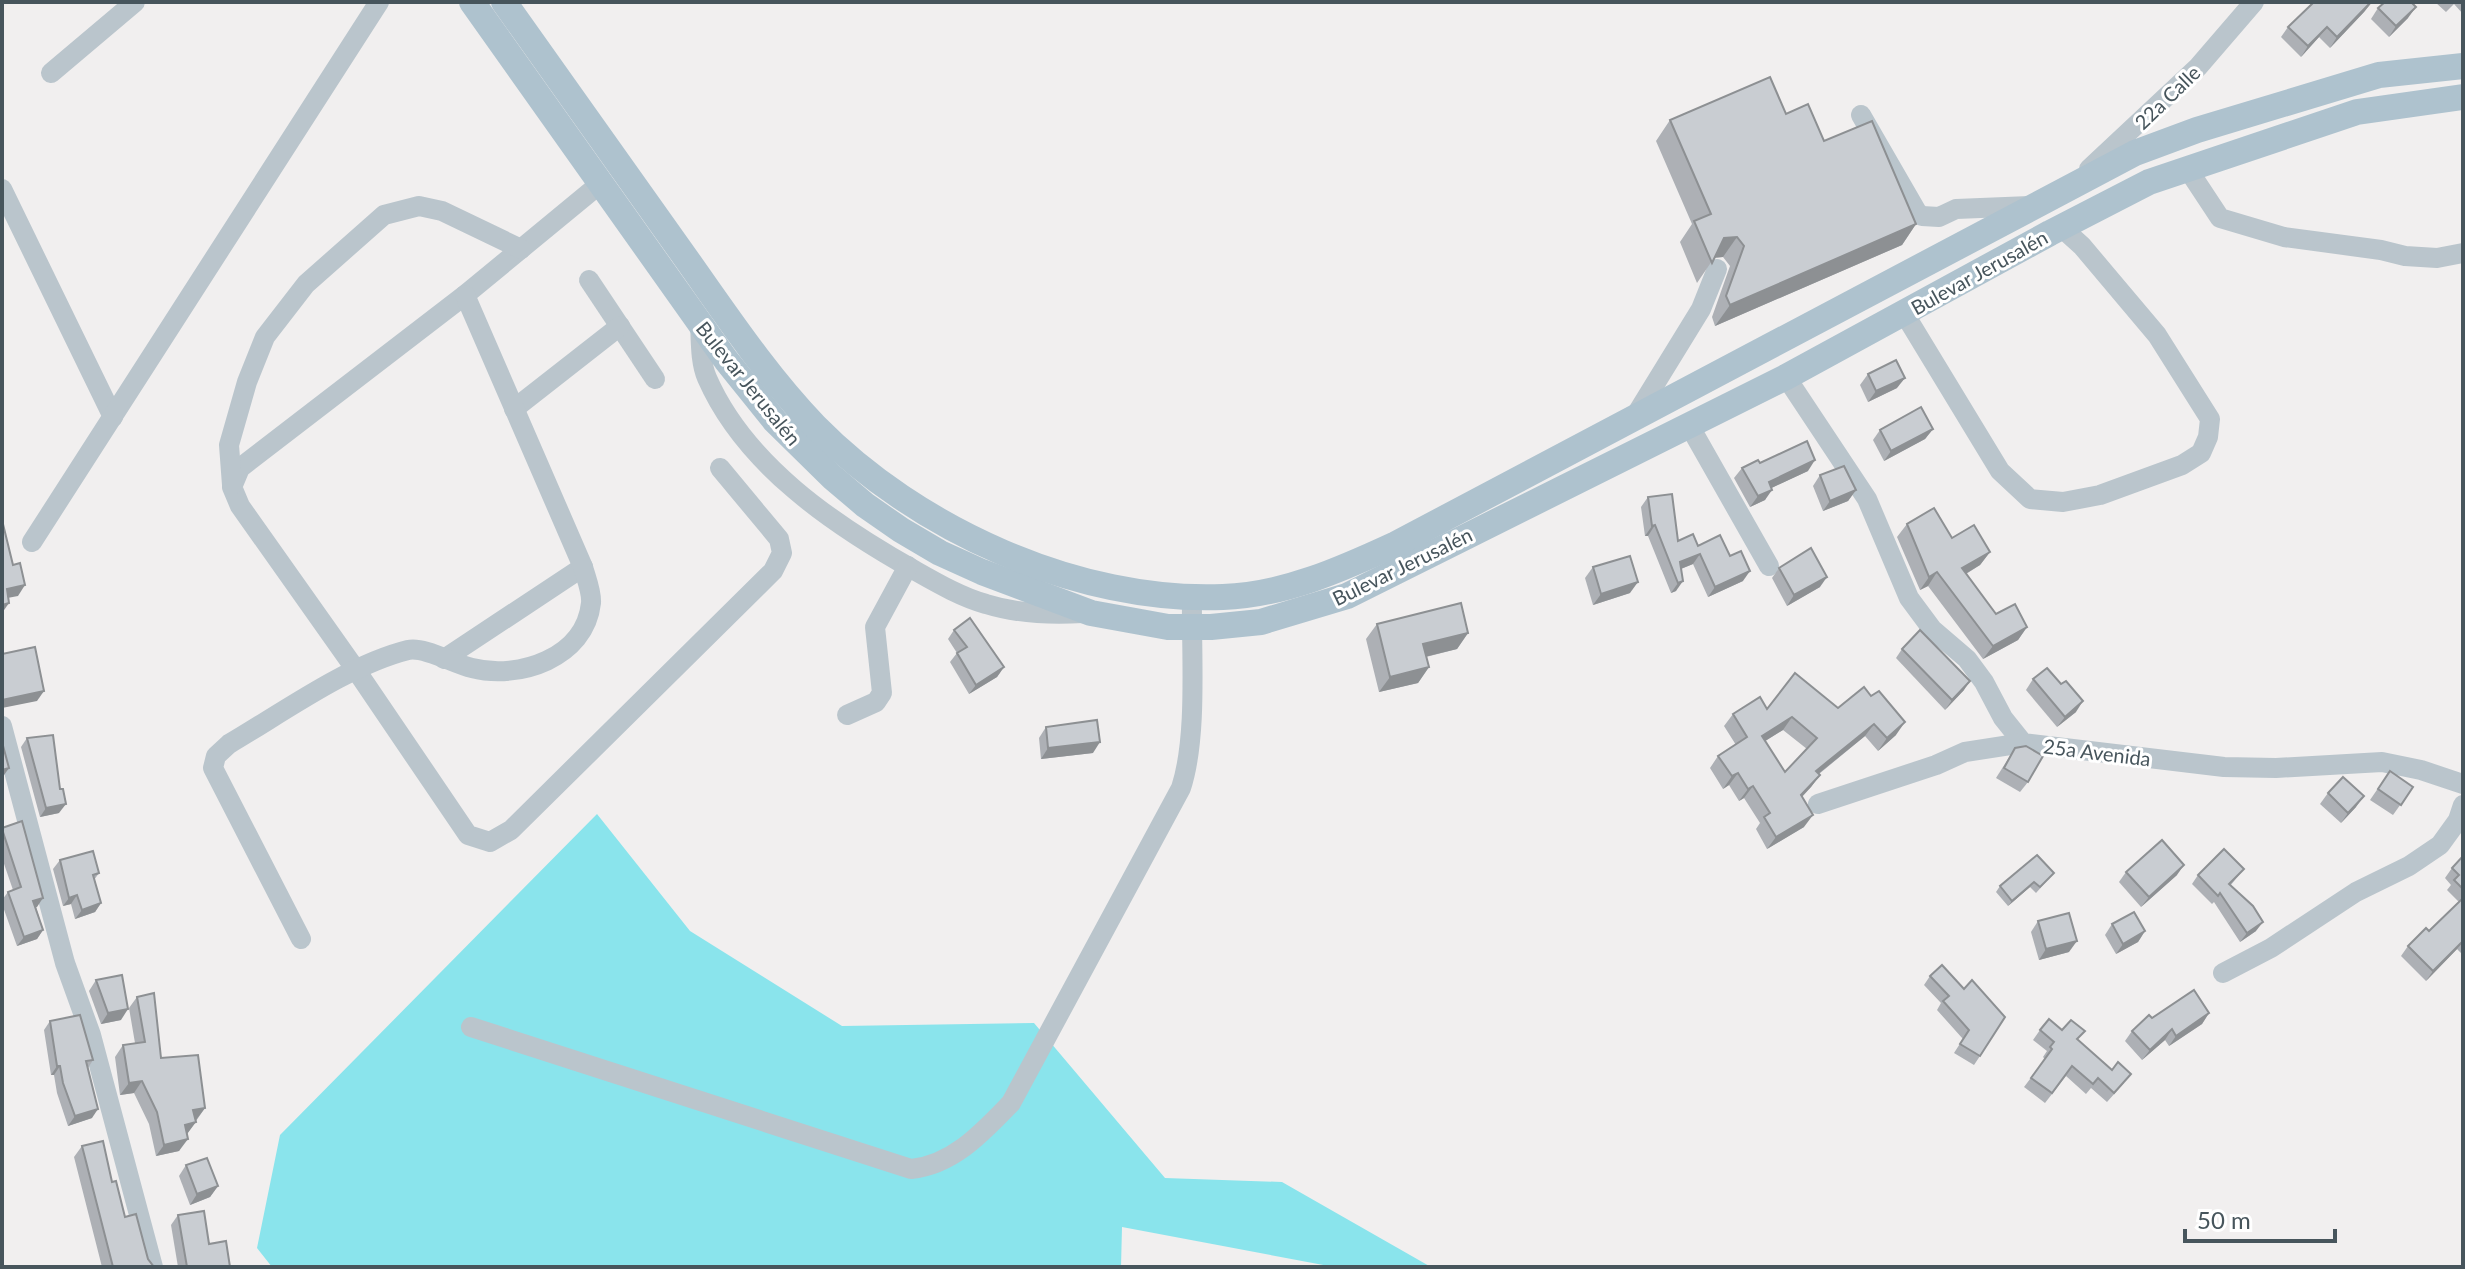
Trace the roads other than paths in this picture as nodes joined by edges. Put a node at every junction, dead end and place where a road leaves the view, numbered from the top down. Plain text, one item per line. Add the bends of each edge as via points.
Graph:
1 (135, 2) edge
2 (379, 2) edge
3 (472, 2) edge
4 (504, 2) edge
5 (2254, 2) edge
6 (2463, 66) edge
7 (51, 73) dead end
8 (2463, 97) edge
9 (1861, 115) dead end
10 (2187, 168) junction
11 (601, 183) junction
12 (2072, 184) junction
13 (2, 189) edge
14 (2030, 206) junction
15 (2061, 227) junction
16 (521, 249) junction
17 (2463, 253) edge
18 (1717, 269) edge
19 (589, 280) dead end
20 (465, 295) junction
21 (1904, 313) junction
22 (700, 323) junction
23 (620, 326) junction
24 (1786, 377) junction
25 (655, 379) dead end
26 (514, 409) junction
27 (113, 417) junction
28 (1634, 418) junction
29 (1689, 425) junction
30 (720, 468) dead end
31 (232, 487) junction
32 (32, 542) dead end
33 (908, 566) junction
34 (1769, 566) dead end
35 (583, 567) junction
36 (1192, 596) junction
37 (1091, 613) junction
38 (1191, 627) junction
39 (444, 659) junction
40 (356, 670) junction
41 (847, 715) dead end
42 (2, 726) edge
43 (2023, 743) junction
44 (2463, 784) edge
45 (1818, 804) dead end
46 (2463, 805) edge
47 (301, 939) dead end
48 (2223, 973) dead end
49 (471, 1027) dead end
50 (153, 1267) edge

1 - 7 street
2 - 27 street
3 - 11 main road, Bulevar Jerusalén
4 - 36 main road, Bulevar Jerusalén via 747,344 792,402 852,460 921,510 1001,551 1101,586
5 - 12 street, 22a Calle via 2198,67
6 - 12 main road, Bulevar Jerusalén via 2379,75 2275,105 2135,153
8 - 10 main road, Bulevar Jerusalén via 2357,112
9 - 14 street via 1922,216
10 - 15 main road, Bulevar Jerusalén
10 - 17 street via 2220,218 2284,237 2405,256
11 - 16 street
11 - 22 main road, Bulevar Jerusalén
12 - 14 main road, Bulevar Jerusalén
13 - 27 street
14 - 28 main road, Bulevar Jerusalén
15 - 21 main road, Bulevar Jerusalén
15 - 21 street via 2157,335 2210,419 2201,453 2182,465 2100,495 2063,502 2030,499 2000,471
16 - 20 street
16 - 31 street via 442,211 419,206 384,215 306,284 265,337 229,445
18 - 28 street via 1701,309
19 - 23 street
20 - 26 street
20 - 31 street via 240,468
21 - 24 main road, Bulevar Jerusalén
22 - 33 street via 705,374 747,442 831,518
22 - 37 main road, Bulevar Jerusalén via 775,421 865,505 940,553
23 - 25 street
23 - 26 street
24 - 29 main road, Bulevar Jerusalén
24 - 43 street, 25a Avenida via 1867,499 1909,598 1932,629 1967,659
26 - 35 street
27 - 32 street
28 - 36 main road, Bulevar Jerusalén via 1334,572 1277,589
29 - 34 street
29 - 38 main road, Bulevar Jerusalén via 1347,596 1261,622
30 - 40 street via 779,539 782,553 773,571 511,830 490,842 468,835
31 - 40 street via 240,506
33 - 37 street via 986,604 1043,615
33 - 41 street via 875,627 882,693 876,702
35 - 39 street
35 - 39 street via 591,602 581,633 562,652 538,666 509,672
36 - 38 street
37 - 38 main road, Bulevar Jerusalén
38 - 49 street via 1187,769 1181,788 1011,1103 977,1137 937,1164 911,1169
39 - 40 street via 414,648
40 - 47 street via 229,744 216,756 213,768
42 - 50 street
43 - 44 street, 25a Avenida via 2224,767 2382,762
43 - 45 street via 1965,752
46 - 48 street via 2440,845

